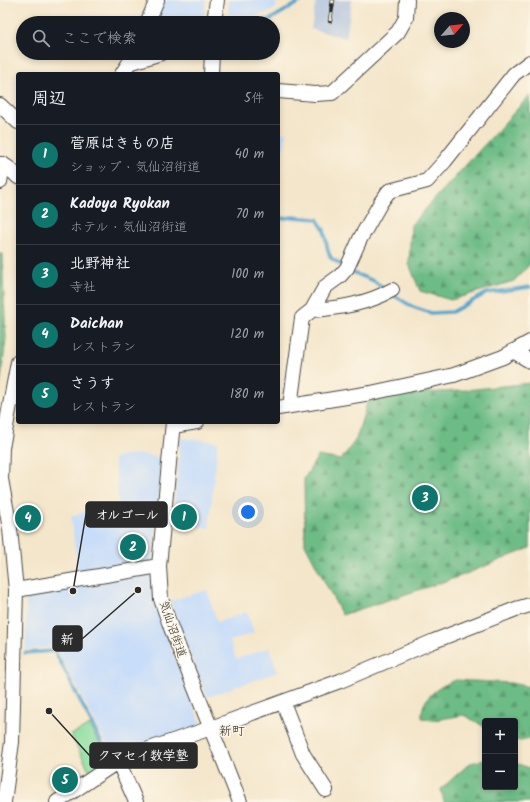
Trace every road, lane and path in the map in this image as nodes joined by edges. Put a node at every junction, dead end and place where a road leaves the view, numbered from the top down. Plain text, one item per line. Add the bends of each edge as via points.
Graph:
1 (157, 0) edge
2 (217, 0) edge
3 (407, 0) edge
4 (150, 16) edge
5 (215, 16) edge
6 (138, 60) edge
7 (212, 60) edge
8 (530, 62) edge
9 (128, 63) edge
10 (211, 72) edge
11 (280, 91) edge
12 (0, 105) edge
13 (16, 120) edge
14 (1, 164) edge
15 (16, 175) edge
16 (0, 182) edge
17 (392, 290) dead end
18 (312, 310) junction
19 (530, 342) edge
20 (513, 351) junction
21 (530, 361) edge
22 (16, 373) edge
23 (284, 407) edge
24 (173, 424) edge
25 (159, 566) junction
26 (16, 590) junction
27 (530, 604) edge
28 (283, 702) junction
29 (211, 728) junction
30 (112, 765) junction
31 (326, 790) dead end
32 (4, 802) edge
33 (57, 802) edge
34 (136, 802) edge
35 (240, 802) edge

1 - 4 street
2 - 5 street
3 - 11 street via 406,18 398,32 332,93
6 - 9 street
7 - 10 street
8 - 18 street via 514,74 426,181 389,191 344,271 325,286
12 - 13 street
14 - 15 street
14 - 16 street
17 - 18 street via 379,297 339,308
18 - 23 street via 302,318
19 - 20 street
20 - 21 street
20 - 23 street via 454,375 371,393
22 - 26 street via 2,448 1,478 10,529
24 - 25 street, 気仙沼街道
25 - 26 street
25 - 29 street, 気仙沼街道 via 161,600
26 - 32 street via 12,742
27 - 28 street
28 - 29 street
28 - 31 street via 303,754
29 - 30 street via 123,758
29 - 35 street, 気仙沼街道
30 - 33 street
30 - 34 street

